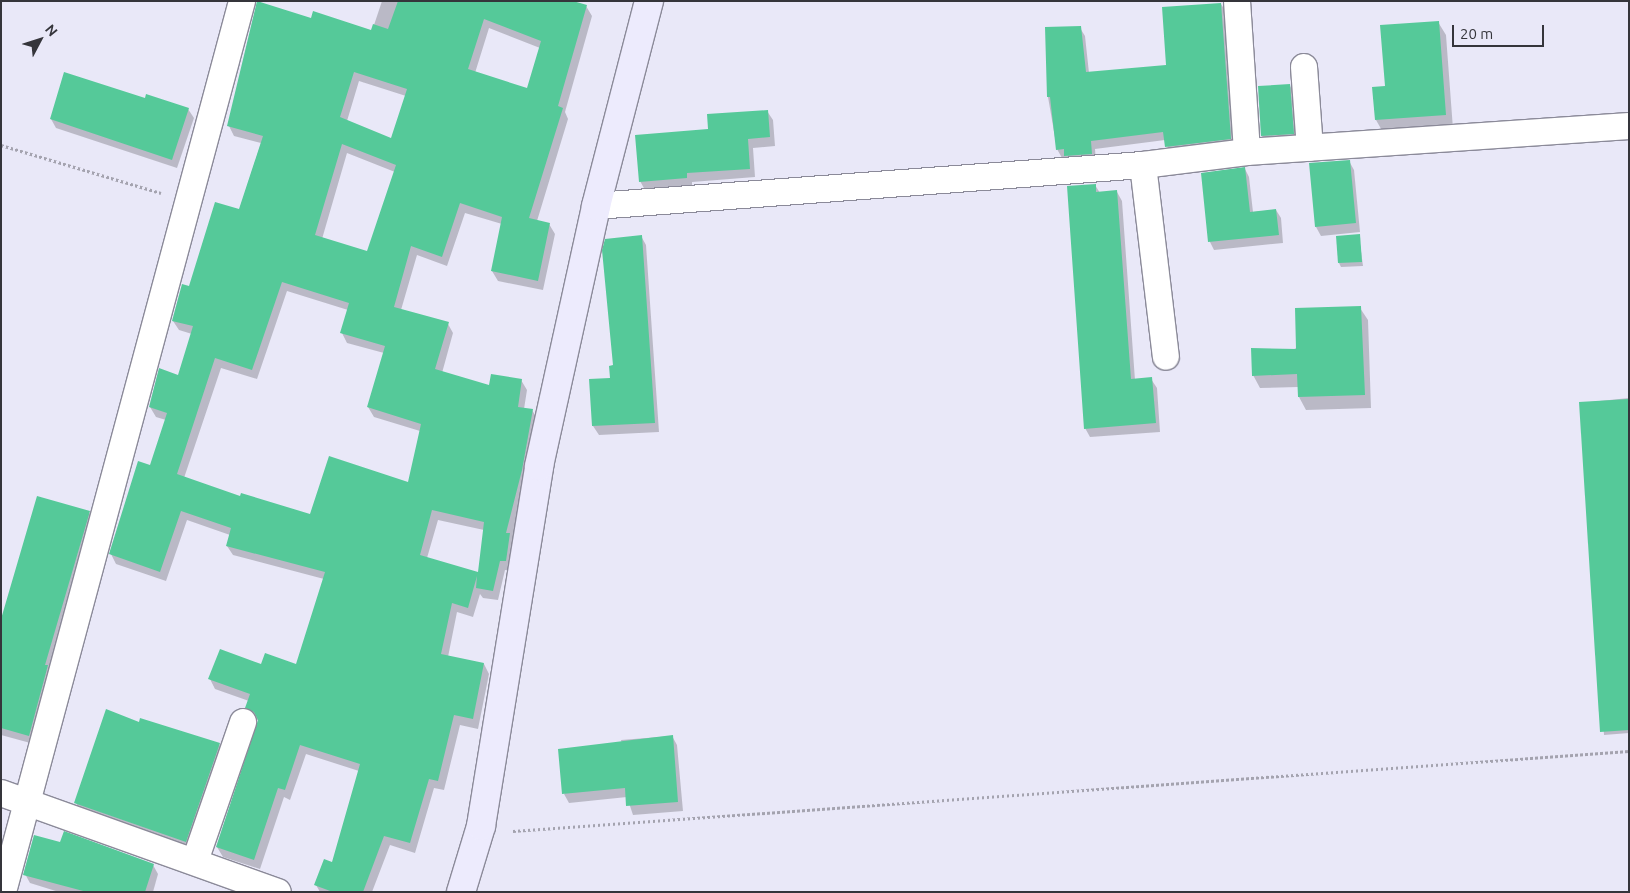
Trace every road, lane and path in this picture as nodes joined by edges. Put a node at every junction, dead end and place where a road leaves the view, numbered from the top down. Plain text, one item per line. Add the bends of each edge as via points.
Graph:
1 (242, 1) edge
2 (649, 1) edge
3 (1236, 1) edge
4 (1304, 67) dead end
5 (1629, 126) edge
6 (1, 145) edge
7 (1310, 148) junction
8 (1247, 152) junction
9 (1143, 165) junction
10 (188, 202) junction
11 (596, 206) junction
12 (1166, 357) dead end
13 (243, 722) dead end
14 (1629, 751) edge
15 (1, 792) edge
16 (30, 801) junction
17 (513, 831) dead end
18 (195, 861) junction
19 (3, 892) edge
20 (278, 892) edge
21 (461, 892) edge

1 - 10 street
2 - 11 street
3 - 8 street
4 - 7 street
5 - 7 street
6 - 10 path
7 - 8 street
8 - 9 street
9 - 11 street
9 - 12 street
10 - 16 street
11 - 21 street via 539,466 481,826
13 - 18 street
14 - 17 path
15 - 16 street
16 - 18 street
16 - 19 street
18 - 20 street

